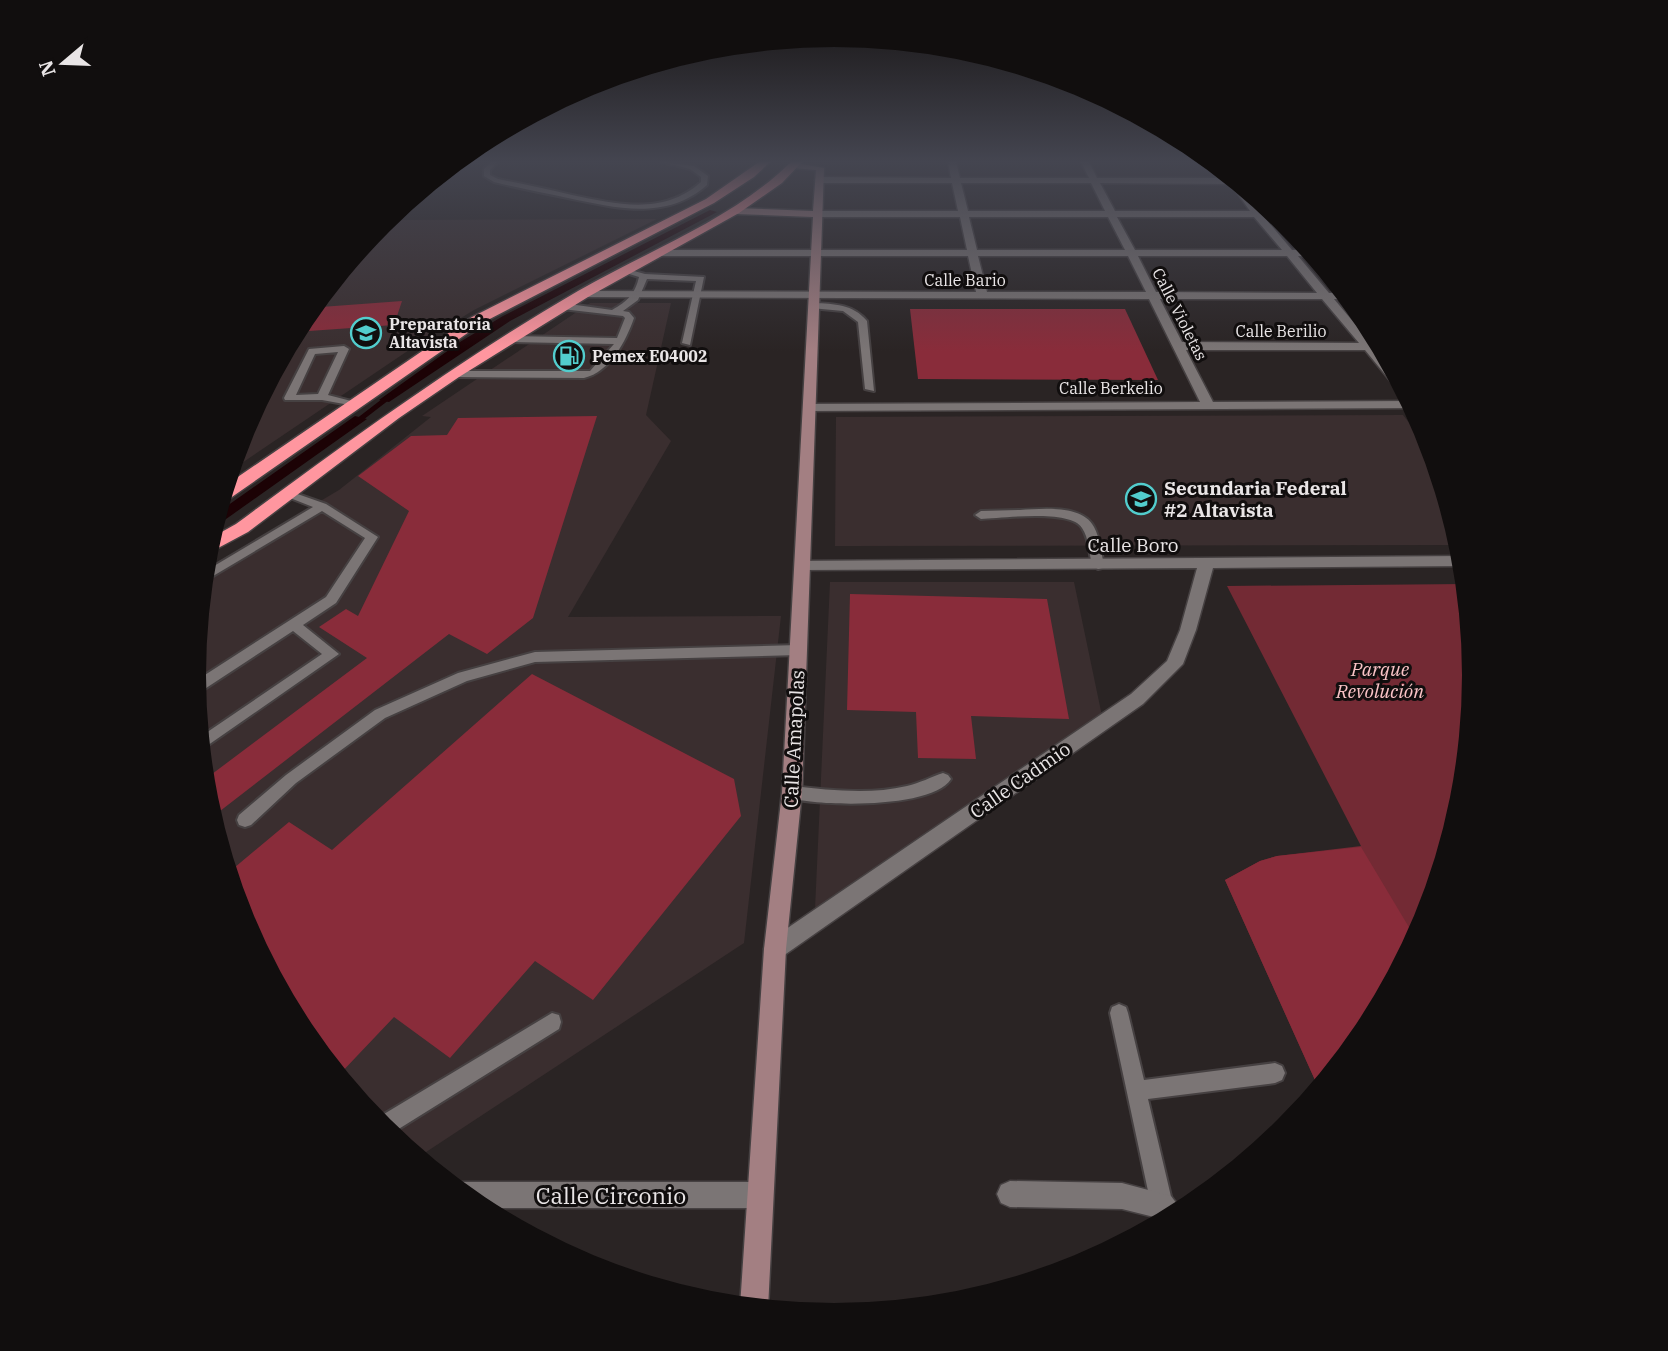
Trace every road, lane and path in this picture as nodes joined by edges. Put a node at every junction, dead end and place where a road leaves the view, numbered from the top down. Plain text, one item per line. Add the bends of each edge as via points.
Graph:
1 (663, 225) edge
2 (710, 225) edge
3 (817, 225) edge
4 (967, 225) edge
5 (1118, 225) edge
6 (1266, 225) edge
7 (816, 251) junction
8 (972, 251) junction
9 (1130, 251) junction
10 (659, 253) junction
11 (1290, 253) junction
12 (1299, 253) edge
13 (626, 270) junction
14 (644, 276) junction
15 (583, 294) junction
16 (1154, 294) junction
17 (640, 295) junction
18 (699, 295) junction
19 (982, 295) junction
20 (1324, 296) junction
21 (1334, 296) edge
22 (815, 301) junction
23 (562, 306) junction
24 (615, 312) junction
25 (510, 339) junction
26 (621, 341) junction
27 (687, 343) dead end
28 (1180, 346) junction
29 (1367, 347) junction
30 (1375, 356) edge
31 (454, 374) junction
32 (870, 389) dead end
33 (322, 397) junction
34 (1208, 405) junction
35 (1400, 405) edge
36 (357, 406) junction
37 (810, 407) junction
38 (388, 413) junction
39 (235, 487) edge
40 (289, 494) junction
41 (322, 506) junction
42 (981, 515) dead end
43 (221, 539) edge
44 (1451, 561) edge
45 (1206, 564) junction
46 (803, 565) junction
47 (1098, 565) junction
48 (215, 571) edge
49 (294, 625) junction
50 (799, 650) junction
51 (206, 681) edge
52 (209, 738) edge
53 (943, 779) dead end
54 (792, 792) junction
55 (245, 820) dead end
56 (775, 949) junction
57 (1119, 1013) dead end
58 (552, 1022) dead end
59 (1275, 1073) dead end
60 (1136, 1091) junction
61 (392, 1121) edge
62 (1010, 1194) dead end
63 (481, 1195) edge
64 (760, 1195) junction
65 (1166, 1208) edge
66 (1164, 1210) edge
67 (755, 1298) edge

1 - 36 highway via 477,320
2 - 10 highway
3 - 7 street, Calle Amapolas
4 - 8 street
5 - 9 street, Calle Violetas
6 - 11 street
7 - 8 street
7 - 10 street
7 - 22 street, Calle Amapolas
8 - 9 street
8 - 19 street
9 - 11 street
9 - 16 street, Calle Violetas
10 - 13 highway
11 - 12 street
11 - 20 street
13 - 14 lane
13 - 15 highway
14 - 17 lane
14 - 18 lane via 701,279
15 - 17 street, Calle Bario
15 - 23 highway
16 - 19 street, Calle Bario
16 - 20 street, Calle Bario
16 - 28 street, Calle Violetas
17 - 18 street, Calle Bario
17 - 24 lane
18 - 22 street, Calle Bario
18 - 27 lane
19 - 22 street, Calle Bario
20 - 21 street, Calle Bario
20 - 29 street
22 - 32 lane via 845,308 862,321
22 - 37 street, Calle Amapolas
23 - 24 lane
23 - 25 highway
24 - 26 lane via 630,318
25 - 26 lane
25 - 31 highway
26 - 31 lane via 593,373 584,375
28 - 29 street, Calle Berilio
28 - 34 street, Calle Violetas
29 - 30 street
31 - 38 highway
33 - 33 lane via 339,361 344,349 312,351 289,398
33 - 36 lane
34 - 35 street, Calle Berkelio
34 - 37 street, Calle Berkelio
36 - 38 highway
36 - 39 highway
37 - 46 street, Calle Amapolas
38 - 40 highway
40 - 41 lane
40 - 43 highway
41 - 48 lane
41 - 49 lane via 372,537 331,600
42 - 47 lane via 1077,516 1088,526
44 - 45 street, Calle Boro
45 - 47 street, Calle Boro
45 - 56 street, Calle Cadmio via 1174,664 1137,699
46 - 47 street, Calle Boro
46 - 50 street, Calle Amapolas
49 - 51 lane
49 - 52 lane via 332,654
50 - 54 street, Calle Amapolas
50 - 55 lane via 535,657 463,677 380,714 291,779
53 - 54 lane via 923,790 878,798
54 - 56 street, Calle Amapolas
56 - 64 street, Calle Amapolas
57 - 60 lane
58 - 61 lane
59 - 60 lane
60 - 65 lane
62 - 66 street via 1122,1196
63 - 64 street, Calle Circonio
64 - 67 street, Calle Amapolas

